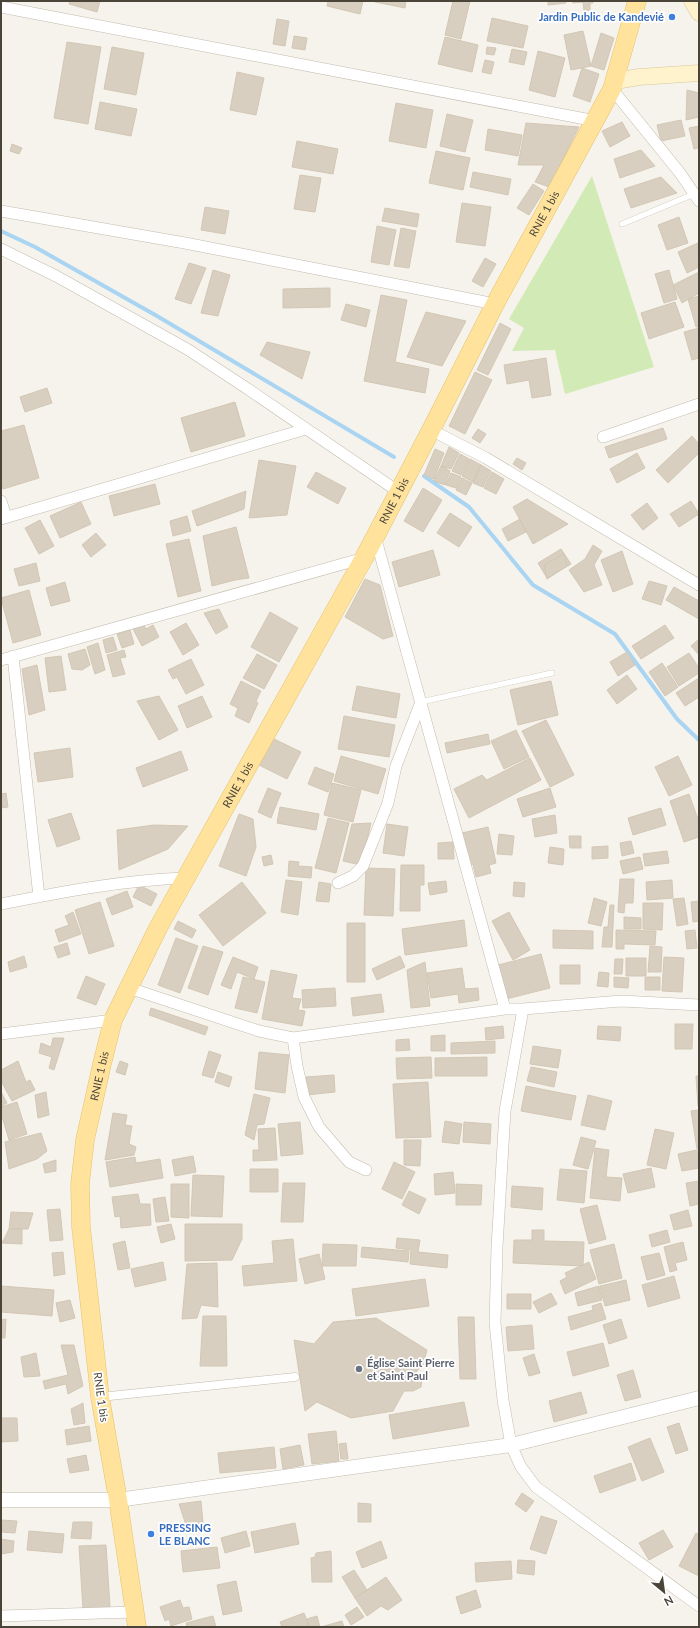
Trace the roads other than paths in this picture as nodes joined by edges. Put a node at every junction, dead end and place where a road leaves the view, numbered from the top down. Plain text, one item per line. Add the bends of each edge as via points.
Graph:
1 (637, 1) edge
2 (692, 1) edge
3 (1, 7) edge
4 (699, 13) edge
5 (699, 73) edge
6 (614, 85) junction
7 (596, 121) junction
8 (697, 198) edge
9 (1, 211) edge
10 (622, 224) dead end
11 (1, 249) edge
12 (495, 304) junction
13 (699, 404) edge
14 (306, 429) junction
15 (431, 430) junction
16 (603, 437) dead end
17 (399, 492) junction
18 (1, 501) edge
19 (4, 518) edge
20 (375, 536) junction
21 (364, 558) junction
22 (699, 585) edge
23 (13, 656) junction
24 (1, 660) edge
25 (552, 672) dead end
26 (421, 702) junction
27 (186, 878) junction
28 (338, 883) dead end
29 (39, 897) junction
30 (1, 904) edge
31 (129, 988) junction
32 (699, 1005) edge
33 (505, 1009) junction
34 (524, 1009) junction
35 (114, 1020) junction
36 (1, 1034) edge
37 (293, 1038) junction
38 (366, 1170) dead end
39 (295, 1377) dead end
40 (100, 1397) junction
41 (699, 1398) edge
42 (511, 1445) junction
43 (1, 1500) edge
44 (118, 1500) junction
45 (699, 1606) edge
46 (1, 1616) edge
47 (136, 1619) edge

1 - 6 main road, RNIE 1 bis
2 - 4 main road
3 - 7 street
5 - 6 main road via 663,75
6 - 7 main road, RNIE 1 bis
6 - 8 street
7 - 12 main road, RNIE 1 bis
8 - 10 lane
9 - 12 street via 185,243
11 - 14 street via 56,276 187,349
12 - 15 main road, RNIE 1 bis
13 - 16 street
14 - 17 street
14 - 19 street
15 - 17 main road, RNIE 1 bis
15 - 22 street via 486,458
17 - 20 main road, RNIE 1 bis
18 - 19 street
20 - 21 main road, RNIE 1 bis
20 - 26 street
21 - 23 street
21 - 27 main road, RNIE 1 bis
23 - 24 street
23 - 29 street
25 - 26 lane
26 - 28 street via 396,766 388,803 363,866 352,876
26 - 33 street
27 - 29 street via 150,879
27 - 31 main road, RNIE 1 bis
29 - 30 street
31 - 35 main road, RNIE 1 bis
31 - 37 street via 259,1031
32 - 34 street via 621,1001
33 - 34 street
33 - 37 street
34 - 42 street via 505,1111 497,1247 495,1324 503,1400
35 - 36 street
35 - 40 main road, RNIE 1 bis via 85,1140 80,1184 81,1227
37 - 38 street via 304,1097 316,1122 349,1162
39 - 40 street
40 - 44 main road, RNIE 1 bis
41 - 42 street
42 - 44 street
42 - 45 street via 536,1487
43 - 44 street
44 - 47 main road, RNIE 1 bis
46 - 47 street

